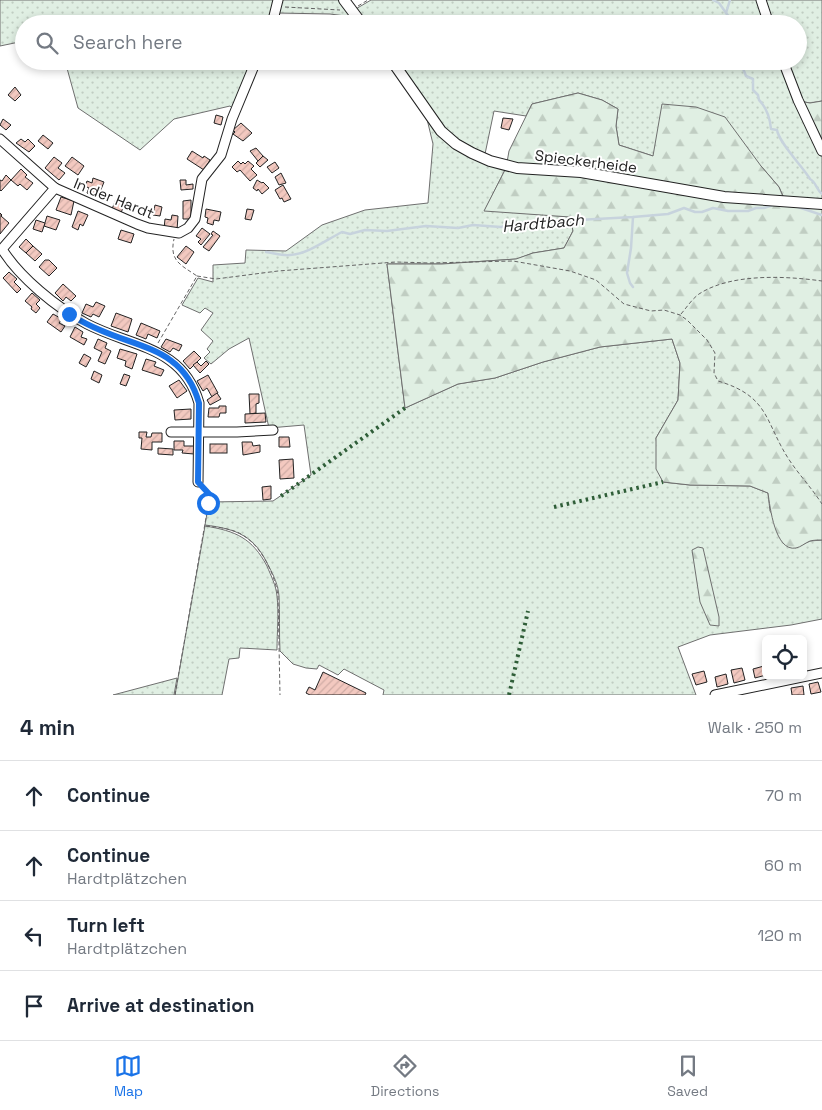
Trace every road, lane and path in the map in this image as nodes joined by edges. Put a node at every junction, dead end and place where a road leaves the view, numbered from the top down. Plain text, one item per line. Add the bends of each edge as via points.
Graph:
1 (344, 0) edge
2 (368, 0) edge
3 (761, 0) edge
4 (277, 3) edge
5 (352, 10) junction
6 (356, 15) edge
7 (766, 15) edge
8 (252, 70) edge
9 (398, 70) edge
10 (786, 70) edge
11 (0, 139) edge
12 (822, 152) edge
13 (55, 188) junction
14 (822, 204) edge
15 (175, 234) junction
16 (197, 276) junction
17 (822, 281) edge
18 (680, 315) junction
19 (154, 350) junction
20 (273, 430) dead end
21 (171, 432) dead end
22 (200, 432) junction
23 (198, 482) joint
24 (822, 504) edge
25 (204, 525) junction
26 (822, 673) edge
27 (175, 695) edge
28 (280, 695) edge
29 (715, 695) edge

1 - 5 main road
2 - 5 path
3 - 7 street
4 - 5 path
5 - 6 main road
8 - 15 street via 220,155 202,179 194,219 183,232
9 - 14 main road, Spieckerheide via 448,138 490,160 517,168 581,172 724,197
10 - 12 street
11 - 13 street, In der Hardt
13 - 15 street, In der Hardt via 137,224
13 - 19 street via 2,249 10,263 69,314 100,330
15 - 16 path via 174,258
16 - 18 path via 216,279 396,262 513,261 570,271 596,280 624,304
16 - 19 path
17 - 18 path via 792,278 725,283 694,298
18 - 24 path via 697,328 715,353 714,373 718,381 741,390 763,408 779,443
19 - 22 street via 172,360 196,391
20 - 22 street
21 - 22 street
22 - 23 street
23 - 25 path via 210,495
25 - 27 path
25 - 28 path via 229,530 246,538 263,556 276,584
26 - 29 street

